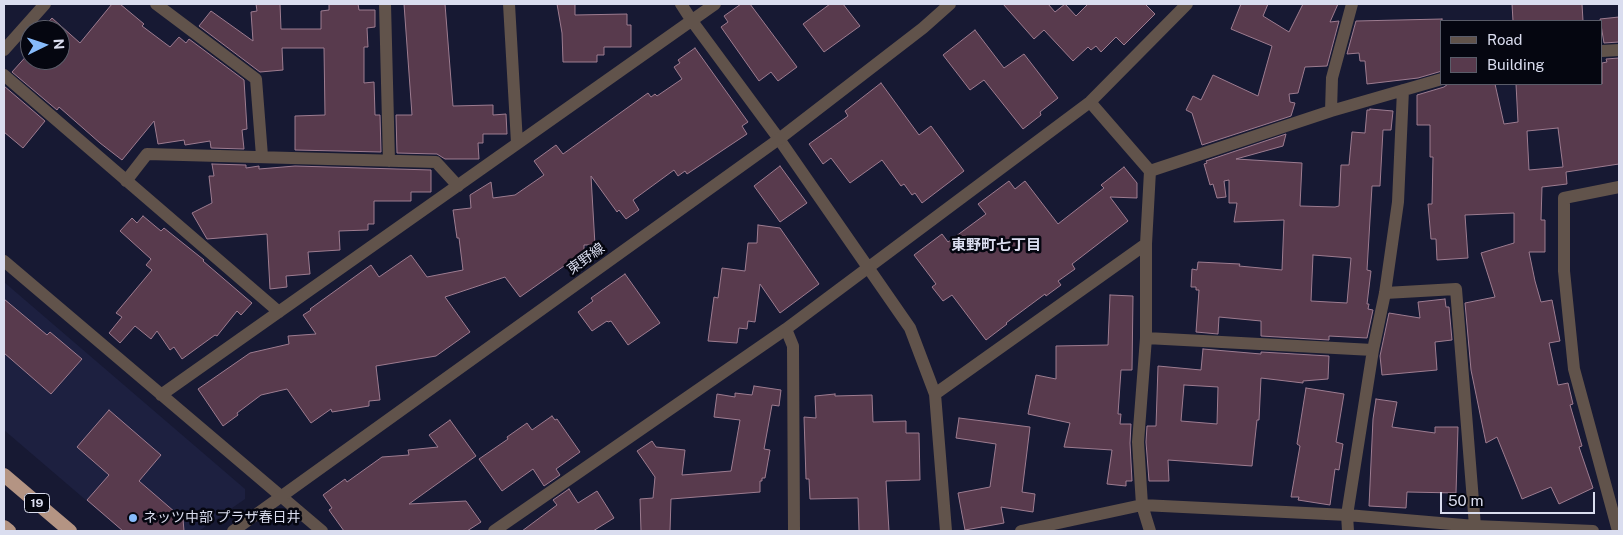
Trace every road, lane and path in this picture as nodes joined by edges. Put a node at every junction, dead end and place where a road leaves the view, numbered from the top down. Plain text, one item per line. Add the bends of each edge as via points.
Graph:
1 (46, 4) edge
2 (156, 4) edge
3 (385, 4) edge
4 (509, 4) edge
5 (681, 4) edge
6 (715, 4) edge
7 (950, 4) edge
8 (1187, 4) edge
9 (1352, 4) edge
10 (692, 21) junction
11 (4, 50) edge
12 (1619, 50) edge
13 (1603, 52) edge
14 (4, 75) edge
15 (1440, 80) edge
16 (1403, 90) junction
17 (1090, 102) junction
18 (1331, 111) junction
19 (779, 138) junction
20 (517, 143) junction
21 (262, 156) junction
22 (389, 161) junction
23 (1150, 171) junction
24 (126, 181) junction
25 (458, 186) junction
26 (1619, 186) edge
27 (1146, 244) junction
28 (4, 260) edge
29 (869, 268) junction
30 (1385, 293) junction
31 (279, 312) junction
32 (786, 329) junction
33 (1146, 338) junction
34 (1373, 350) junction
35 (935, 394) junction
36 (161, 395) junction
37 (4, 475) edge
38 (281, 498) junction
39 (1142, 505) junction
40 (1348, 515) junction
41 (4, 527) edge
42 (1476, 529) edge
43 (9, 531) edge
44 (70, 531) edge
45 (234, 531) edge
46 (322, 531) edge
47 (494, 531) edge
48 (794, 531) edge
49 (946, 531) edge
50 (1021, 531) edge
51 (1150, 531) edge
52 (1348, 531) edge
53 (1593, 531) edge
54 (1618, 531) edge

1 - 11 street
2 - 21 street via 256,79
3 - 22 street
4 - 20 street
5 - 10 street
6 - 10 street
7 - 19 street, 東野線
8 - 17 street
9 - 18 street via 1332,78
10 - 19 street
10 - 20 street
12 - 13 street
14 - 24 street
15 - 16 street
16 - 18 street
16 - 30 street via 1398,202
17 - 23 street
17 - 29 street
18 - 23 street
19 - 29 street
19 - 38 street, 東野線
20 - 25 street
21 - 22 street
21 - 24 street via 147,154
22 - 25 street via 436,162
23 - 27 street
24 - 31 street
25 - 31 street
26 - 54 street via 1564,198 1564,271 1574,369
27 - 33 street
27 - 35 street
28 - 36 street
29 - 32 street
29 - 35 street via 910,328
30 - 34 street
30 - 42 street via 1456,289
31 - 36 street
32 - 47 street
32 - 48 street via 793,346
33 - 34 street
33 - 39 street via 1138,442
34 - 40 street
35 - 49 street
36 - 38 street
37 - 44 highway, 19
38 - 45 street, 東野線
38 - 46 street
39 - 40 street
39 - 50 street
39 - 51 street
40 - 42 street
40 - 52 street
41 - 43 highway
42 - 53 street

